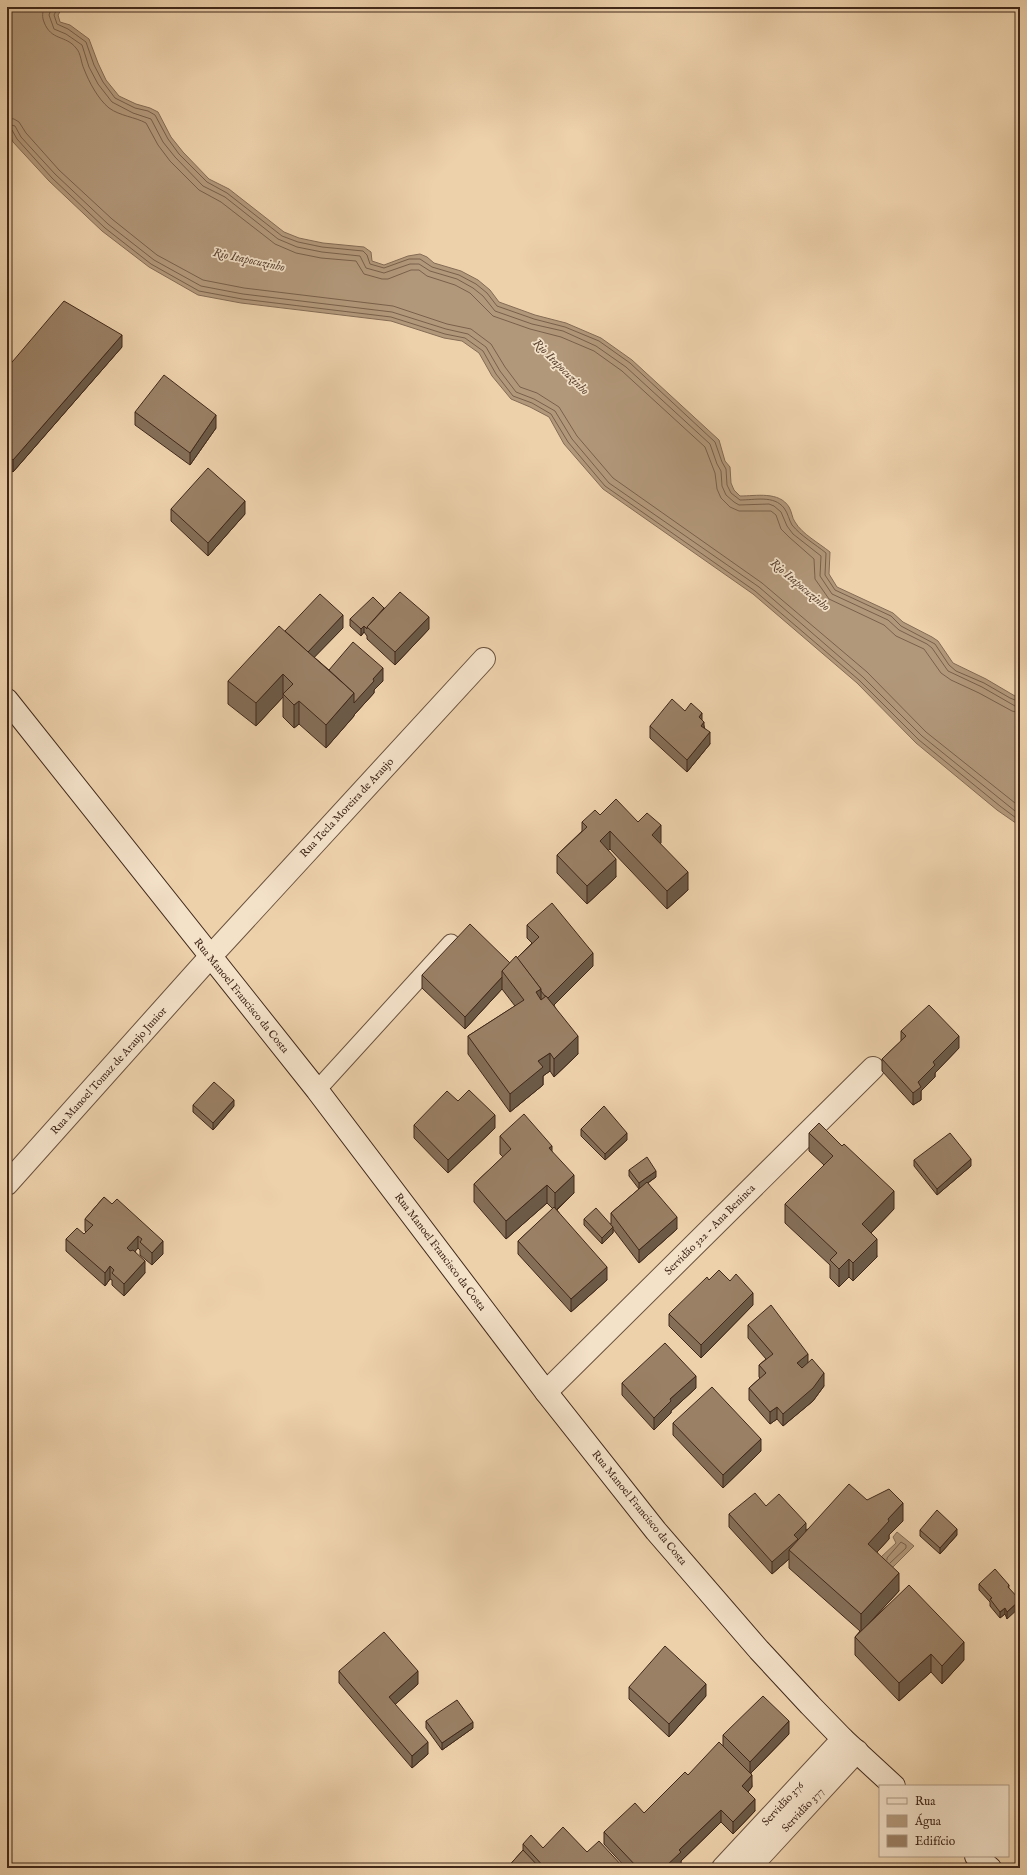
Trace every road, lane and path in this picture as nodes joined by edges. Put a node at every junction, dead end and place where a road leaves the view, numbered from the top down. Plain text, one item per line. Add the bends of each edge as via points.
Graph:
1 (484, 659) dead end
2 (7, 700) edge
3 (451, 943) edge
4 (210, 958) junction
5 (873, 1068) dead end
6 (317, 1090) junction
7 (7, 1184) edge
8 (546, 1392) junction
9 (850, 1745) junction
10 (893, 1785) edge
11 (977, 1857) edge
12 (723, 1868) edge
13 (749, 1868) edge
14 (990, 1868) edge

1 - 4 street, Rua Tecla Moreira de Araujo
2 - 4 street, Rua Manoel Francisco da Costa
3 - 6 lane
4 - 6 street, Rua Manoel Francisco da Costa
4 - 7 street, Rua Manoel Tomaz de Araujo Junior
5 - 8 street, Servidão 322 - Ana Beninca
6 - 8 street, Rua Manoel Francisco da Costa
8 - 9 street, Rua Manoel Francisco da Costa via 710,1594 759,1650
9 - 10 street, Rua Manoel Francisco da Costa
9 - 12 street, Servidão 376
9 - 13 street, Servidão 377
11 - 14 street

